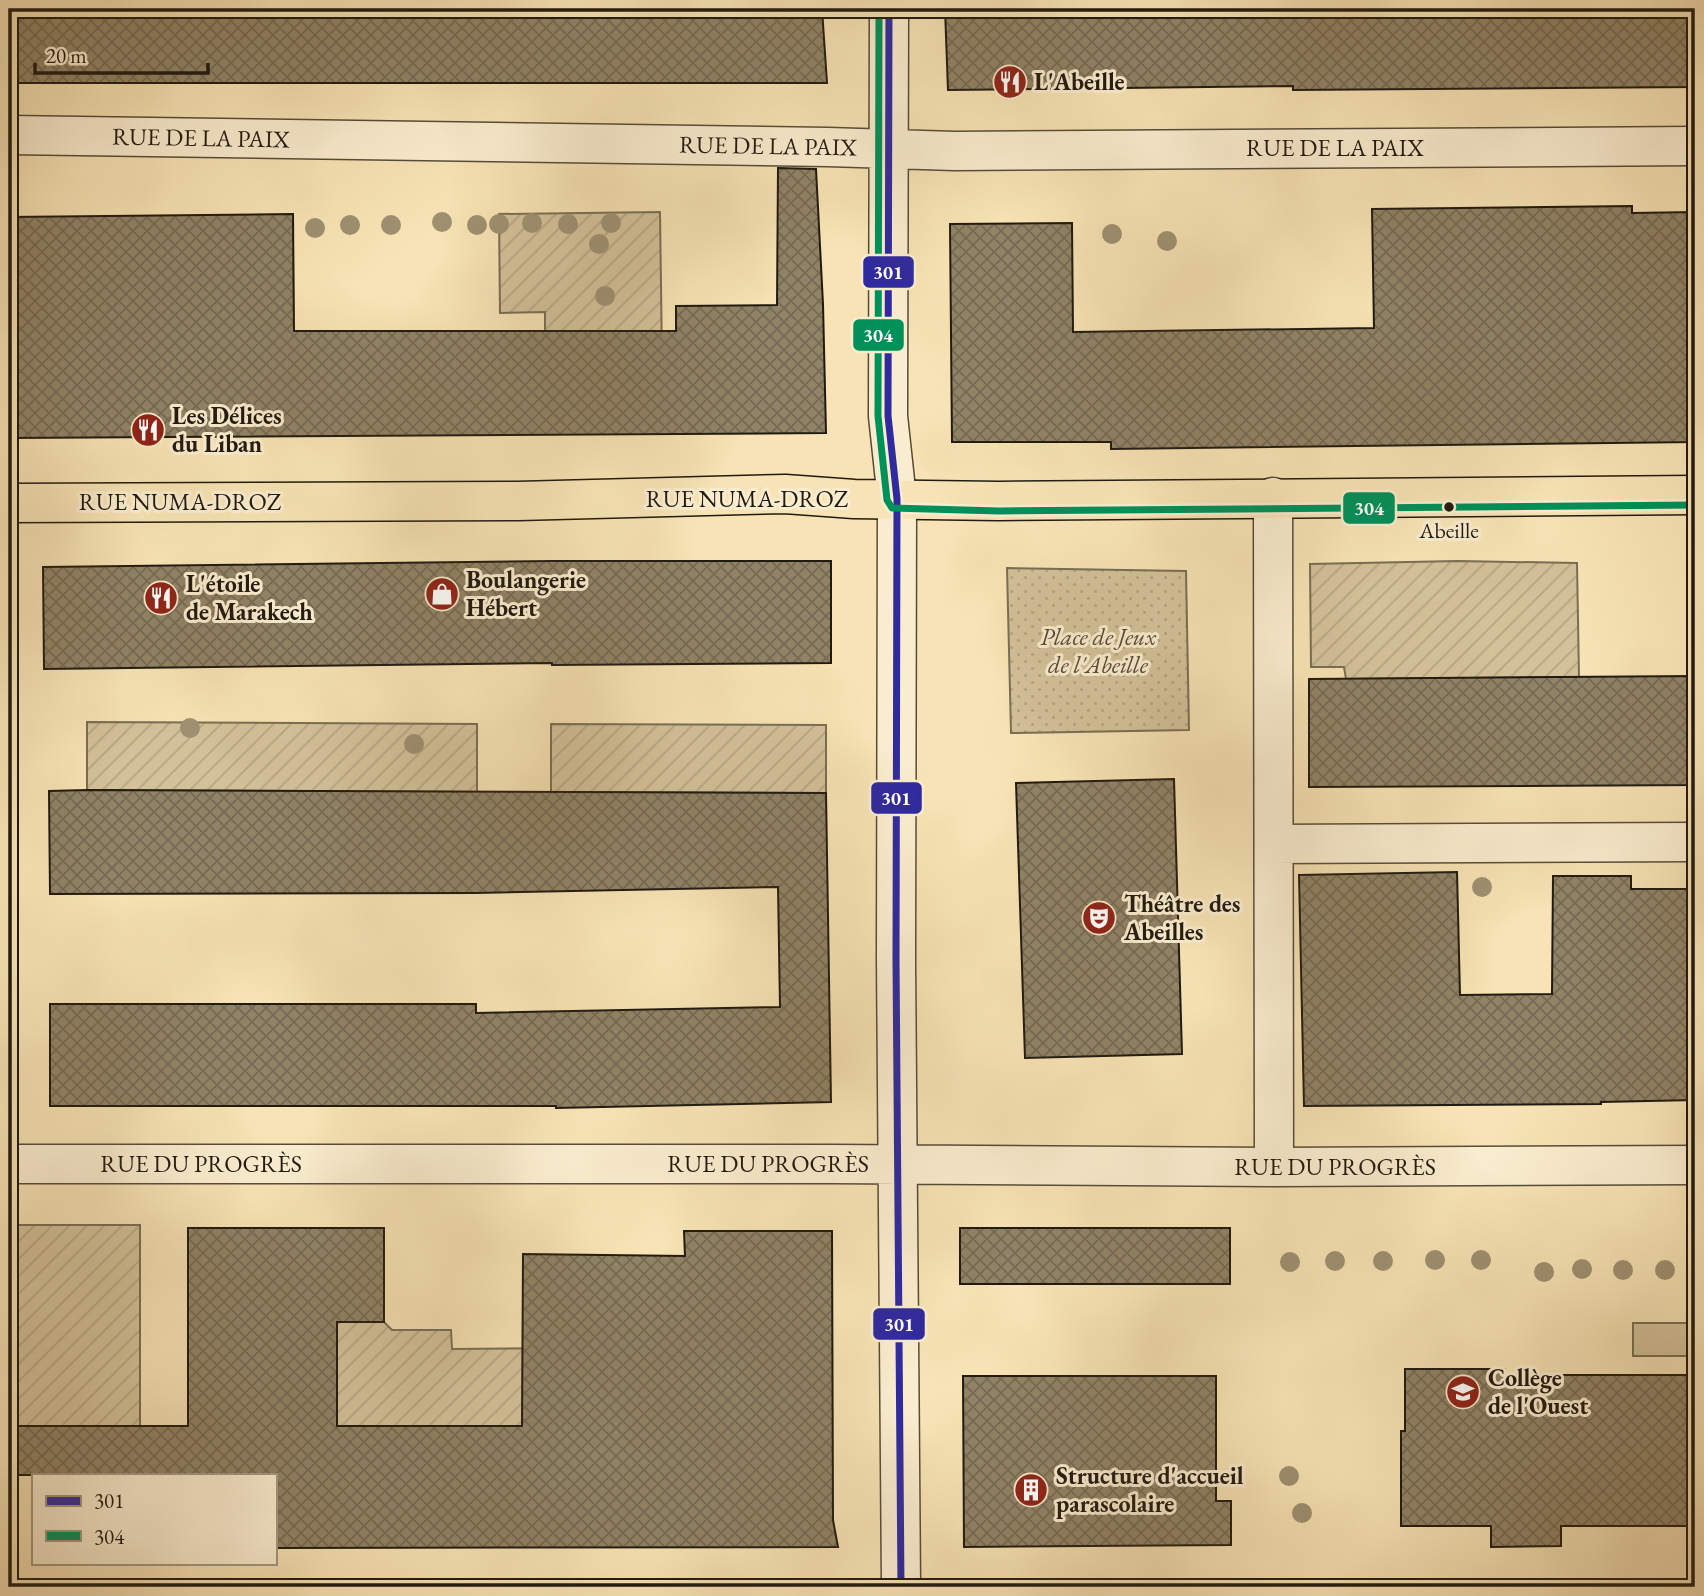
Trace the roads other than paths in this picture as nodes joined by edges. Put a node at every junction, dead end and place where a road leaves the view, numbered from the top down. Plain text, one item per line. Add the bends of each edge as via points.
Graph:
1 (889, 9) edge
2 (9, 135) edge
3 (1695, 146) edge
4 (889, 149) junction
5 (1695, 495) edge
6 (1273, 497) junction
7 (898, 499) junction
8 (9, 503) edge
9 (1695, 842) edge
10 (1274, 844) junction
11 (9, 1164) edge
12 (897, 1165) junction
13 (1695, 1165) edge
14 (1274, 1167) junction
15 (901, 1587) edge

1 - 4 street
2 - 4 street, RUE DE LA PAIX
3 - 4 street, RUE DE LA PAIX
4 - 7 street via 888,416
5 - 6 main road, RUE NUMA-DROZ
6 - 7 main road, RUE NUMA-DROZ
6 - 10 street
7 - 8 main road, RUE NUMA-DROZ via 785,494 519,501
7 - 12 street
9 - 10 street
10 - 14 street
11 - 12 street, RUE DU PROGRÈS
12 - 14 street, RUE DU PROGRÈS
12 - 15 street
13 - 14 street, RUE DU PROGRÈS

